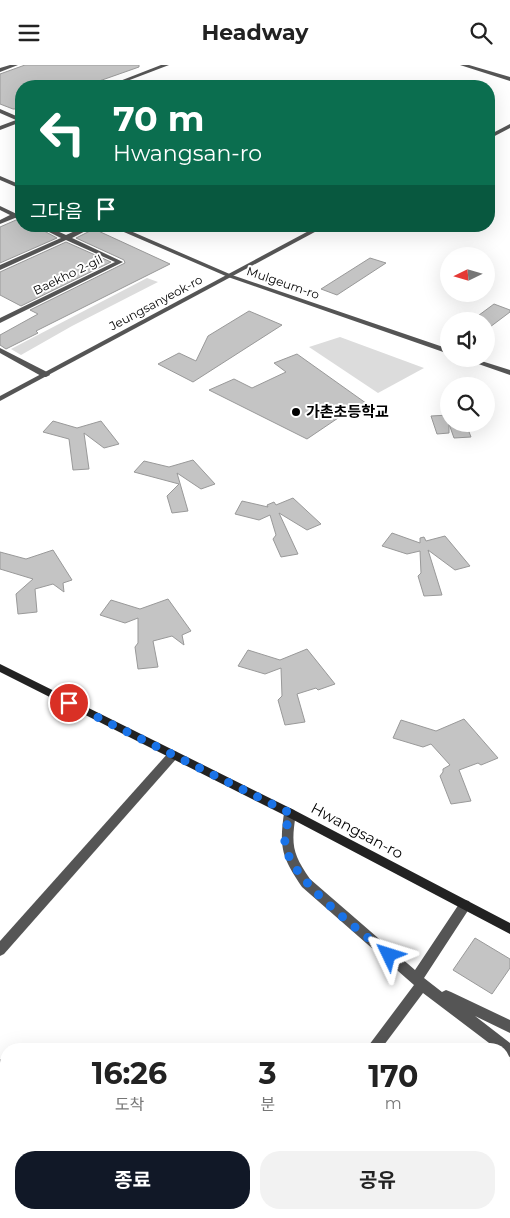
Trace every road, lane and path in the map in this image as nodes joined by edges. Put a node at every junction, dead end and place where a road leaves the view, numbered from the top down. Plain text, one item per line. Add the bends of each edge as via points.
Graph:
1 (15, 65) edge
2 (166, 65) edge
3 (463, 65) edge
4 (0, 70) edge
5 (510, 79) edge
6 (126, 80) edge
7 (0, 111) edge
8 (15, 117) edge
9 (15, 122) edge
10 (510, 126) edge
11 (0, 128) edge
12 (495, 134) edge
13 (0, 178) edge
14 (15, 184) edge
15 (0, 208) edge
16 (15, 216) edge
17 (15, 218) edge
18 (0, 222) edge
19 (53, 232) edge
20 (79, 232) edge
21 (127, 232) edge
22 (312, 232) edge
23 (66, 238) junction
24 (0, 269) edge
25 (230, 276) junction
26 (0, 321) edge
27 (440, 349) edge
28 (0, 350) edge
29 (492, 367) edge
30 (510, 373) edge
31 (46, 375) junction
32 (0, 399) edge
33 (0, 668) edge
34 (173, 755) junction
35 (290, 813) junction
36 (465, 905) junction
37 (510, 929) edge
38 (0, 950) edge
39 (419, 981) junction
40 (510, 1027) edge
41 (377, 1043) edge
42 (500, 1043) edge

1 - 4 street
2 - 6 street
3 - 5 street
7 - 8 street
9 - 11 street
10 - 12 street
13 - 14 street
15 - 16 street
17 - 18 street
19 - 23 street, Baekho 2-gil
20 - 23 street
21 - 25 street, Mulgeum-ro
22 - 25 street, Jeungsanyeok-ro
23 - 24 street
23 - 26 street, Baekho 2-gil via 120,262
25 - 27 street, Mulgeum-ro
25 - 31 street, Jeungsanyeok-ro
28 - 31 street
29 - 30 street
31 - 32 street, Jeungsanyeok-ro
33 - 34 main road, Hwangsan-ro
34 - 35 main road, Hwangsan-ro
34 - 38 street
35 - 36 main road, Hwangsan-ro
35 - 39 street via 285,843 291,862 306,883
36 - 37 main road, Hwangsan-ro
36 - 39 street
39 - 40 street
39 - 41 street
39 - 42 street

